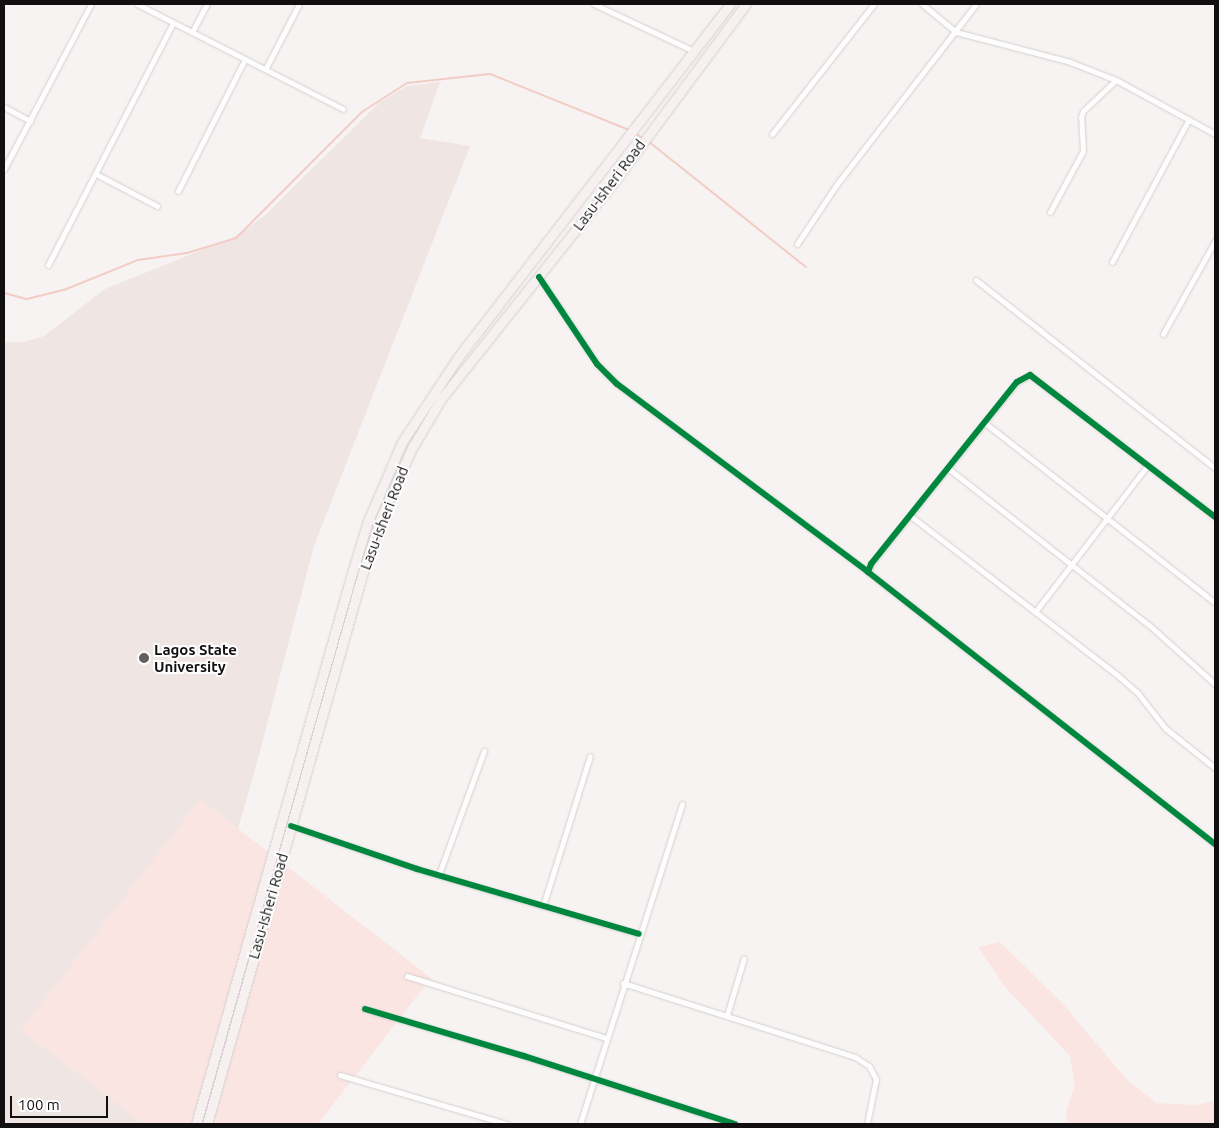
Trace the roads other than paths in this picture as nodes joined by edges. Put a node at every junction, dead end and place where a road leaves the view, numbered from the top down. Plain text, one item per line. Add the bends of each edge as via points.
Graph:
1 (91, 4) edge
2 (137, 4) edge
3 (207, 4) edge
4 (299, 4) edge
5 (594, 4) edge
6 (730, 4) edge
7 (746, 4) edge
8 (874, 4) edge
9 (922, 4) edge
10 (976, 4) edge
11 (173, 22) junction
12 (192, 32) junction
13 (956, 32) junction
14 (694, 51) junction
15 (245, 59) junction
16 (266, 68) junction
17 (1116, 80) junction
18 (4, 107) edge
19 (343, 109) dead end
20 (1188, 119) junction
21 (30, 121) junction
22 (772, 134) dead end
23 (1215, 134) edge
24 (4, 169) edge
25 (96, 174) junction
26 (178, 191) dead end
27 (157, 206) dead end
28 (1050, 212) dead end
29 (1215, 242) edge
30 (797, 244) dead end
31 (1112, 262) dead end
32 (48, 265) dead end
33 (539, 277) junction
34 (976, 280) dead end
35 (1163, 334) dead end
36 (985, 423) junction
37 (1148, 465) junction
38 (1215, 468) edge
39 (950, 469) junction
40 (912, 517) junction
41 (1215, 517) edge
42 (1106, 519) junction
43 (1070, 564) junction
44 (868, 572) junction
45 (1215, 603) edge
46 (1036, 612) junction
47 (1215, 684) edge
48 (484, 751) dead end
49 (590, 756) dead end
50 (1215, 768) edge
51 (682, 804) dead end
52 (291, 826) junction
53 (1215, 844) edge
54 (439, 874) junction
55 (543, 906) junction
56 (639, 934) junction
57 (744, 958) dead end
58 (407, 976) dead end
59 (623, 983) junction
60 (365, 1009) dead end
61 (727, 1015) junction
62 (606, 1038) junction
63 (340, 1075) dead end
64 (593, 1080) junction
65 (196, 1124) edge
66 (207, 1124) edge
67 (507, 1124) edge
68 (580, 1124) edge
69 (735, 1124) edge
70 (867, 1124) edge

1 - 21 street
2 - 11 street
3 - 12 street
4 - 16 street
5 - 14 street
6 - 14 main road, Lasu-Isheri Road
7 - 33 main road, Lasu-Isheri Road
8 - 22 street
9 - 13 street
10 - 13 street
11 - 12 street
11 - 25 street
12 - 15 street
13 - 17 street via 1070,62
13 - 30 street via 837,184
14 - 65 main road, Lasu-Isheri Road via 431,394 402,442 382,486 352,573
15 - 16 street
15 - 26 street
16 - 19 street
17 - 20 street
17 - 28 street via 1083,111 1084,150
18 - 21 street
20 - 23 street
20 - 31 street
21 - 24 street
25 - 27 street
25 - 32 street
29 - 35 street
33 - 44 street via 597,364 618,384
33 - 52 main road, Lasu-Isheri Road via 442,399 408,456 381,517 362,575
34 - 38 street
36 - 37 street via 1017,382 1030,375
36 - 39 street
36 - 42 street
37 - 41 street
37 - 42 street
39 - 40 street
39 - 43 street
40 - 44 street via 871,564
40 - 46 street
42 - 43 street
42 - 45 street
43 - 46 street
43 - 47 street via 1149,625
44 - 53 street
46 - 50 street via 1130,686 1165,728
48 - 54 street
49 - 55 street
51 - 56 street
52 - 54 street
52 - 66 main road, Lasu-Isheri Road
54 - 55 street
55 - 56 street
56 - 59 street
57 - 61 street
58 - 62 street
59 - 61 street
59 - 62 street
60 - 64 street
61 - 70 street via 855,1057 869,1066 876,1079
62 - 64 street
63 - 67 street
64 - 68 street
64 - 69 street

